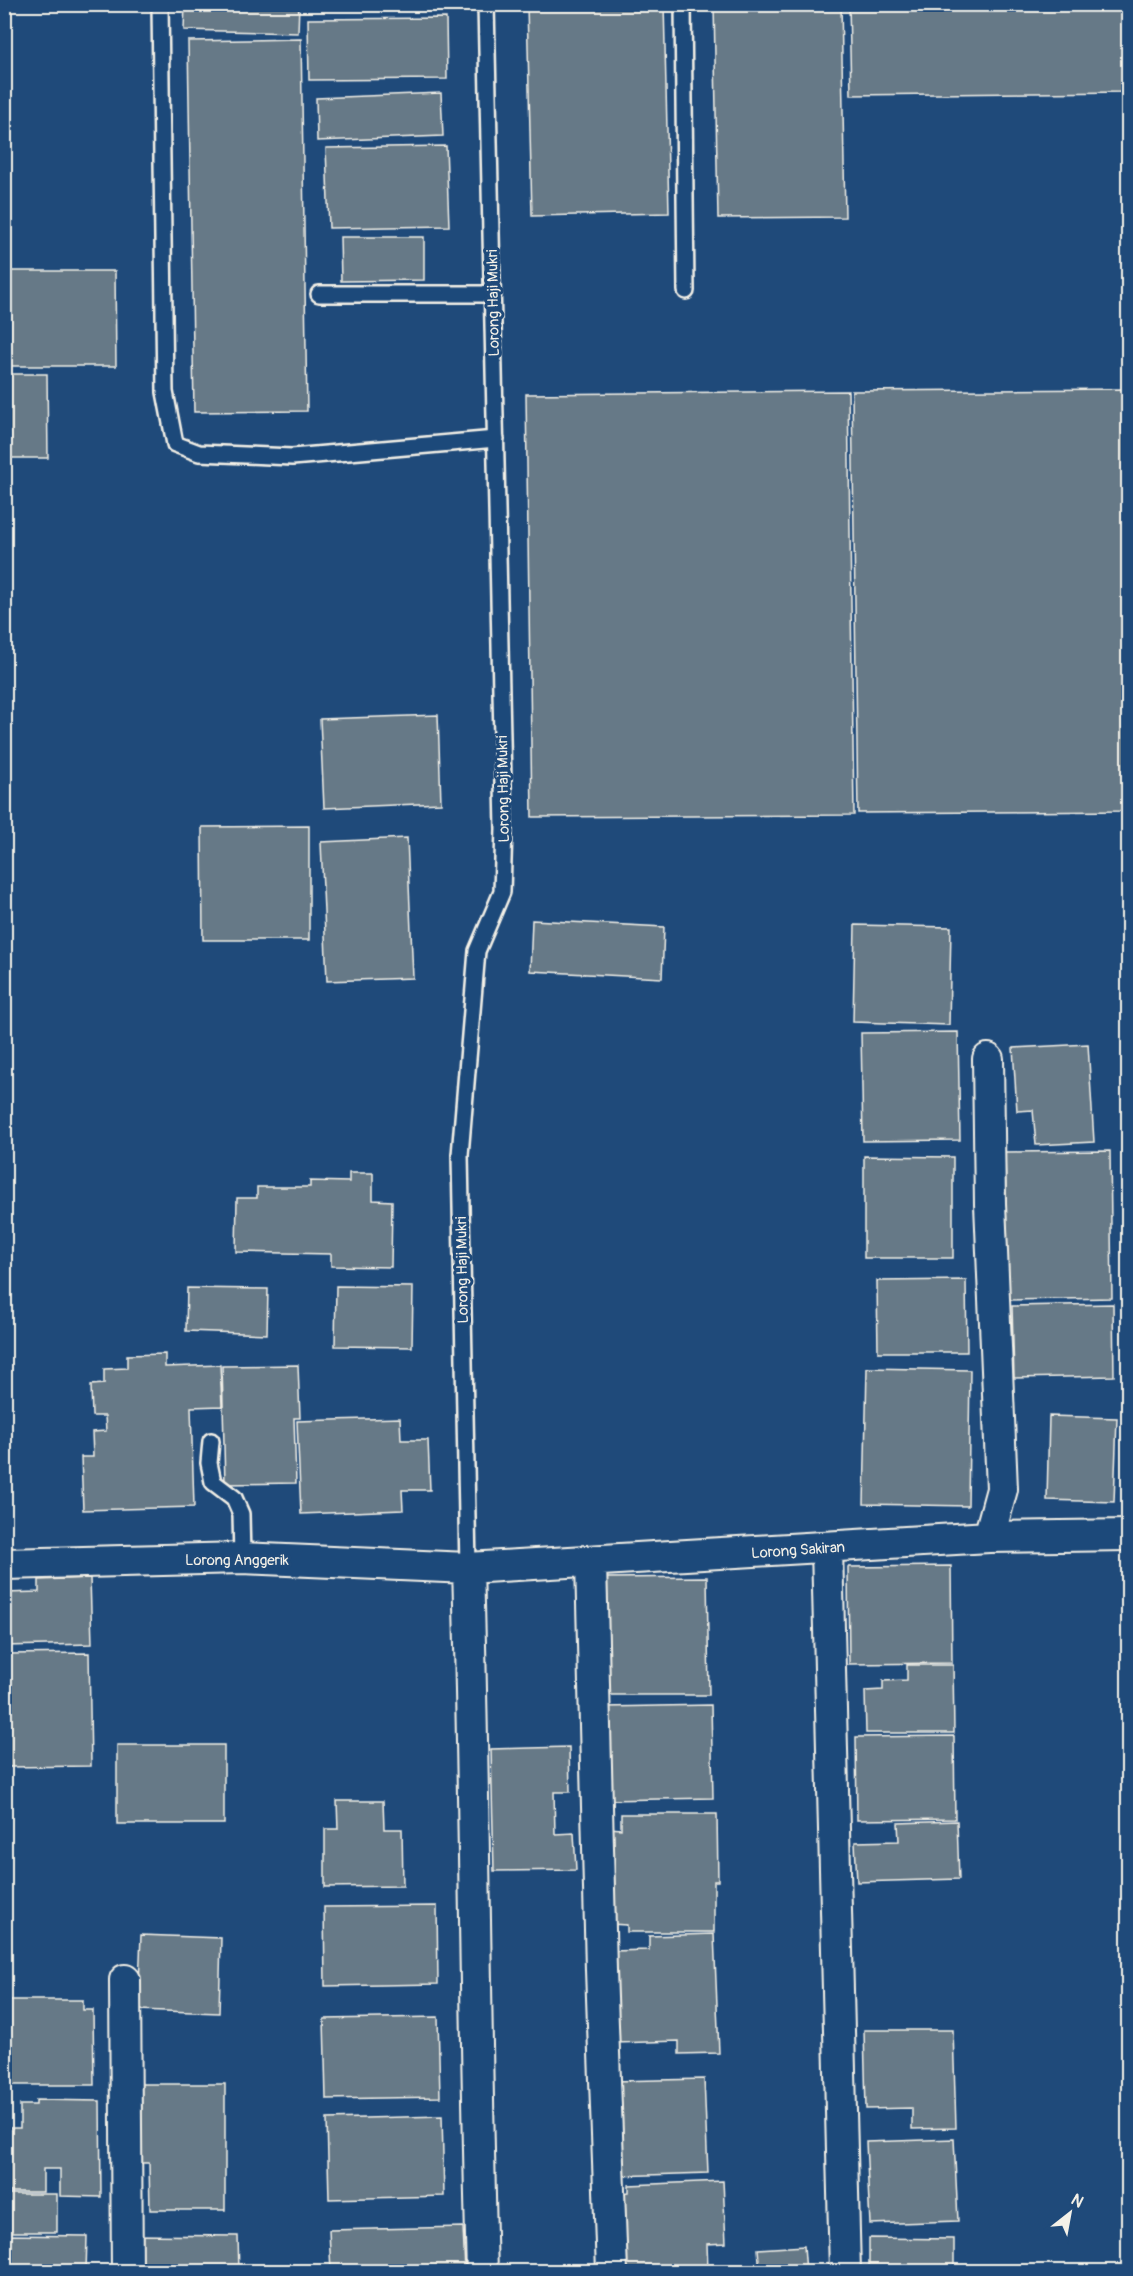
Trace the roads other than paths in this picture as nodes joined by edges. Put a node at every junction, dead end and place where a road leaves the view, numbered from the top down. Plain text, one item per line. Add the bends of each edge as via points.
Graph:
1 (160, 4) edge
2 (486, 4) edge
3 (683, 4) edge
4 (686, 291) dead end
5 (319, 294) dead end
6 (493, 294) junction
7 (496, 439) junction
8 (988, 1059) dead end
9 (211, 1441) dead end
10 (1128, 1535) edge
11 (989, 1536) junction
12 (827, 1548) junction
13 (242, 1558) junction
14 (591, 1562) junction
15 (4, 1564) edge
16 (468, 1569) junction
17 (125, 1980) dead end
18 (127, 2271) edge
19 (482, 2271) edge
20 (612, 2271) edge
21 (845, 2271) edge

1 - 7 lane via 165,392 175,444 199,453 292,456
2 - 6 lane, Lorong Haji Mukri
3 - 4 lane
5 - 6 lane
6 - 7 lane, Lorong Haji Mukri
7 - 16 lane, Lorong Haji Mukri via 502,892 477,951 460,1155
8 - 11 street via 1002,1489
9 - 13 lane via 209,1463 213,1482 234,1497 241,1514
10 - 11 street, Lorong Sakiran
11 - 12 street, Lorong Sakiran
12 - 14 street, Lorong Sakiran
12 - 21 street
13 - 15 street, Lorong Anggerik
13 - 16 street, Lorong Anggerik
14 - 16 street, Lorong Sakiran
14 - 20 street
16 - 19 street
17 - 18 street

